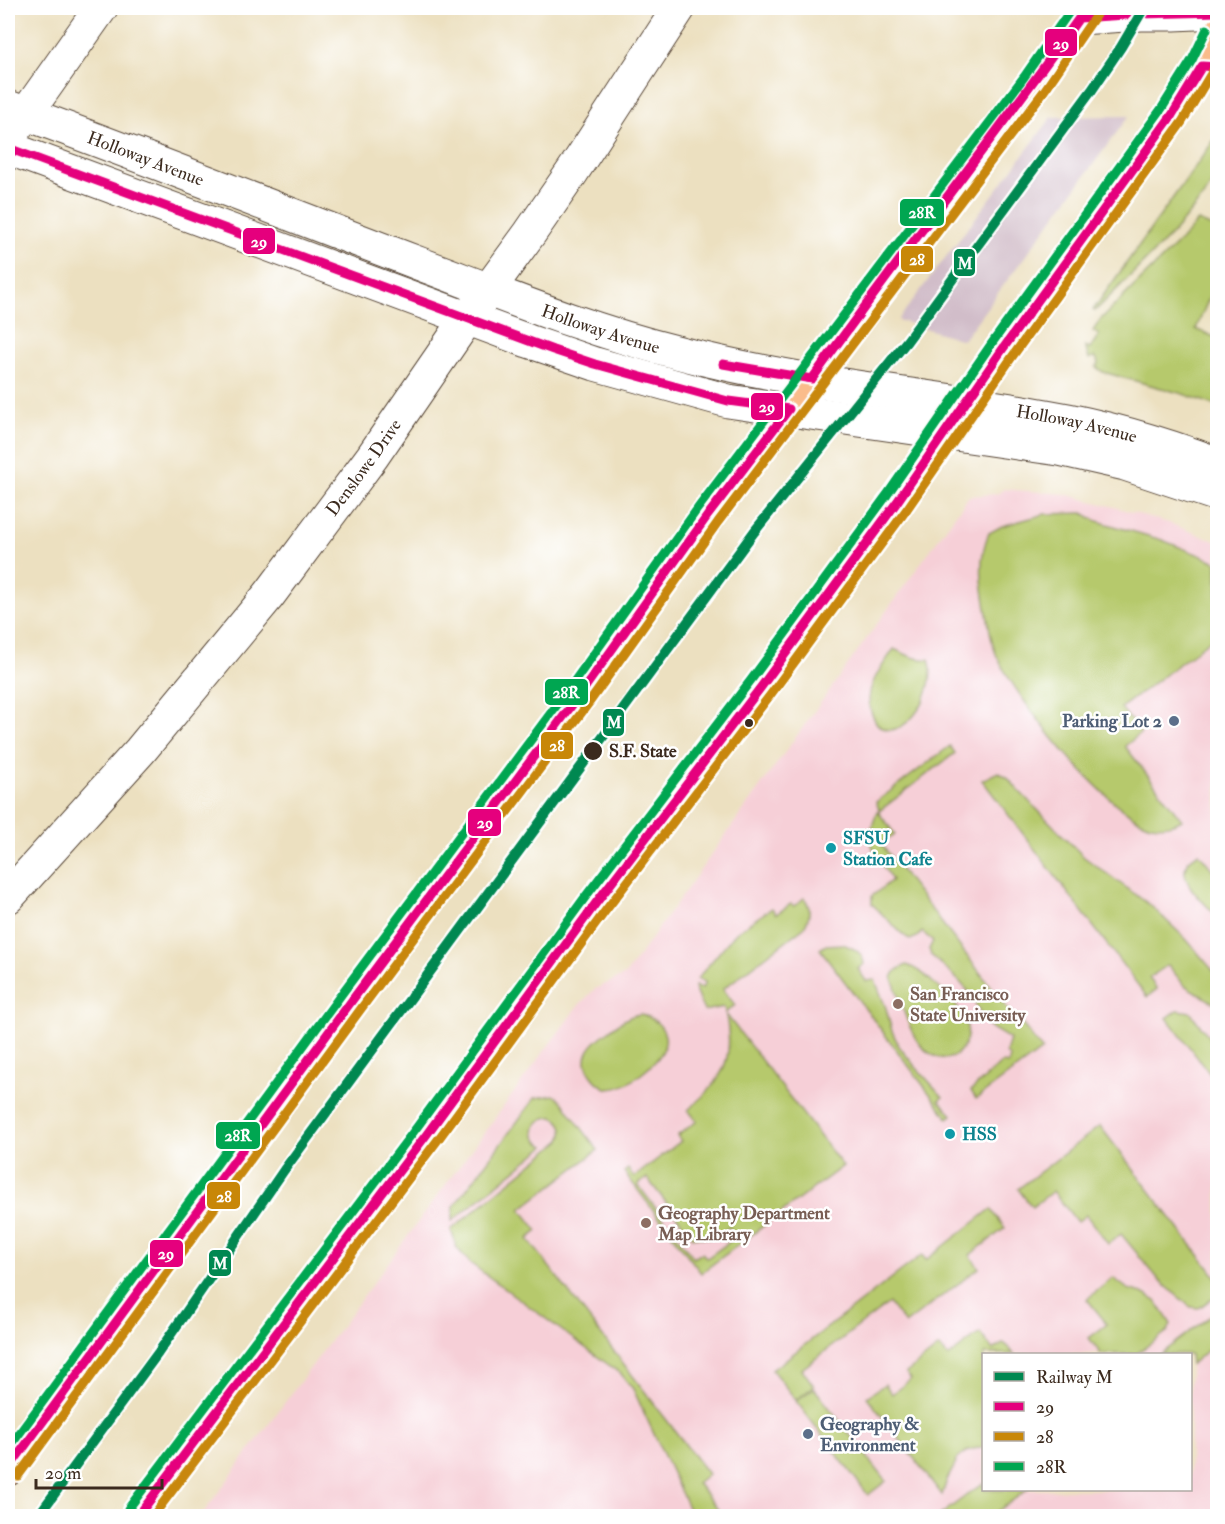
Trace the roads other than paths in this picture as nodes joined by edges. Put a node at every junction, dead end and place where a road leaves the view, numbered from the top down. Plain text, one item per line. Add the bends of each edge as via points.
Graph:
1 (101, 8) edge
2 (679, 8) edge
3 (1218, 12) edge
4 (1083, 13) edge
5 (1218, 35) edge
6 (1210, 66) edge
7 (14, 120) edge
8 (8, 148) edge
9 (488, 290) junction
10 (467, 319) junction
11 (812, 379) junction
12 (965, 403) junction
13 (789, 409) junction
14 (945, 432) junction
15 (1218, 464) edge
16 (1218, 495) edge
17 (8, 897) edge
18 (8, 1469) edge
19 (138, 1516) edge

1 - 7 street
2 - 9 street, Denslowe Drive via 573,171
3 - 4 street
4 - 11 highway
5 - 6 highway
6 - 12 highway
7 - 9 street, Holloway Avenue
8 - 10 street, Holloway Avenue
9 - 10 street, Denslowe Drive
9 - 11 street, Holloway Avenue via 673,352
10 - 13 street, Holloway Avenue via 595,364 673,386 728,400
10 - 17 street, Denslowe Drive via 372,457 269,595 140,751
11 - 12 street, Holloway Avenue
11 - 13 highway
12 - 14 highway
12 - 15 street, Holloway Avenue via 1128,434
13 - 14 street, Holloway Avenue
13 - 18 highway
14 - 16 street, Holloway Avenue via 1092,456
14 - 19 highway via 761,687

